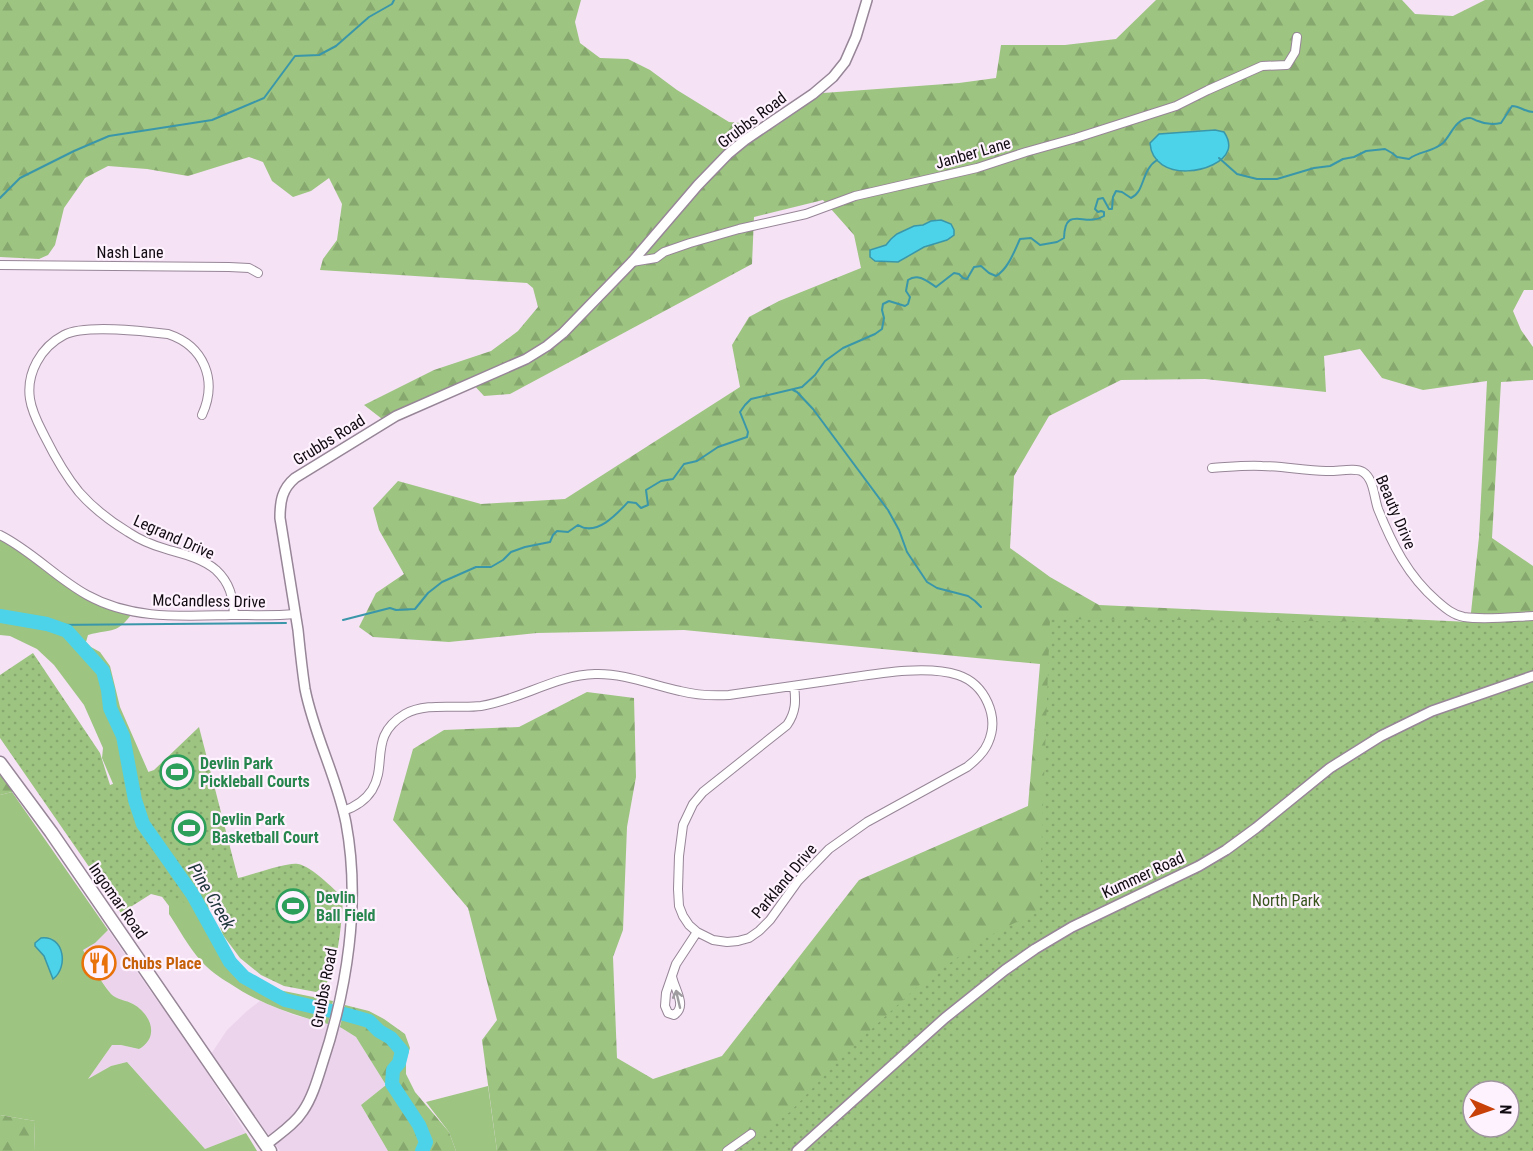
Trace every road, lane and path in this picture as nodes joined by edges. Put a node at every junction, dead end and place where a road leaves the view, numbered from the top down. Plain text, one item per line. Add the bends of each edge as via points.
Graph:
1 (867, 0) edge
2 (1298, 37) dead end
3 (632, 262) junction
4 (0, 265) edge
5 (258, 273) dead end
6 (202, 415) dead end
7 (1212, 468) dead end
8 (0, 535) edge
9 (295, 614) junction
10 (234, 615) junction
11 (1533, 616) edge
12 (1533, 676) edge
13 (794, 686) junction
14 (0, 762) edge
15 (343, 811) junction
16 (697, 932) junction
17 (672, 976) dead end
18 (752, 1134) dead end
19 (268, 1148) edge
20 (727, 1151) edge
21 (797, 1151) edge

1 - 3 street, Grubbs Road via 845,62 833,77 738,145
2 - 3 street, Janber Lane via 1287,65 1262,66 1176,106 977,168 855,196 806,214
3 - 9 street, Grubbs Road via 547,346 396,416 290,483 282,494 280,518
4 - 5 street, Nash Lane via 229,267 249,268
6 - 10 street, Legrand Drive via 209,394 205,366 192,347 168,334 94,329 70,332 42,353 30,379 34,412 58,463 79,492 136,537 214,568 230,591
7 - 11 street, Beauty Drive via 1265,466 1362,472 1370,481 1400,558 1445,608 1462,617
8 - 10 street, McCandless Drive via 75,588 111,606 154,615
9 - 10 street, McCandless Drive
9 - 15 street, Grubbs Road via 307,696
12 - 21 street, Kummer Road via 1432,711 1381,736 1330,768 1226,850 1035,949 945,1018
13 - 15 street, Parkland Drive via 703,695 593,674 491,704 419,709 392,725 383,738 374,788 364,800
13 - 16 street via 795,710 787,726 703,792 686,817 679,846 678,900 686,920
13 - 16 street, Parkland Drive via 899,671 957,675 984,695 992,716 991,737 967,767 867,822 829,849 755,934 727,942
14 - 19 main road, Ingomar Road
15 - 19 street, Grubbs Road via 350,852 351,899 348,948 334,1024 308,1103
16 - 17 street via 678,959
18 - 20 street

